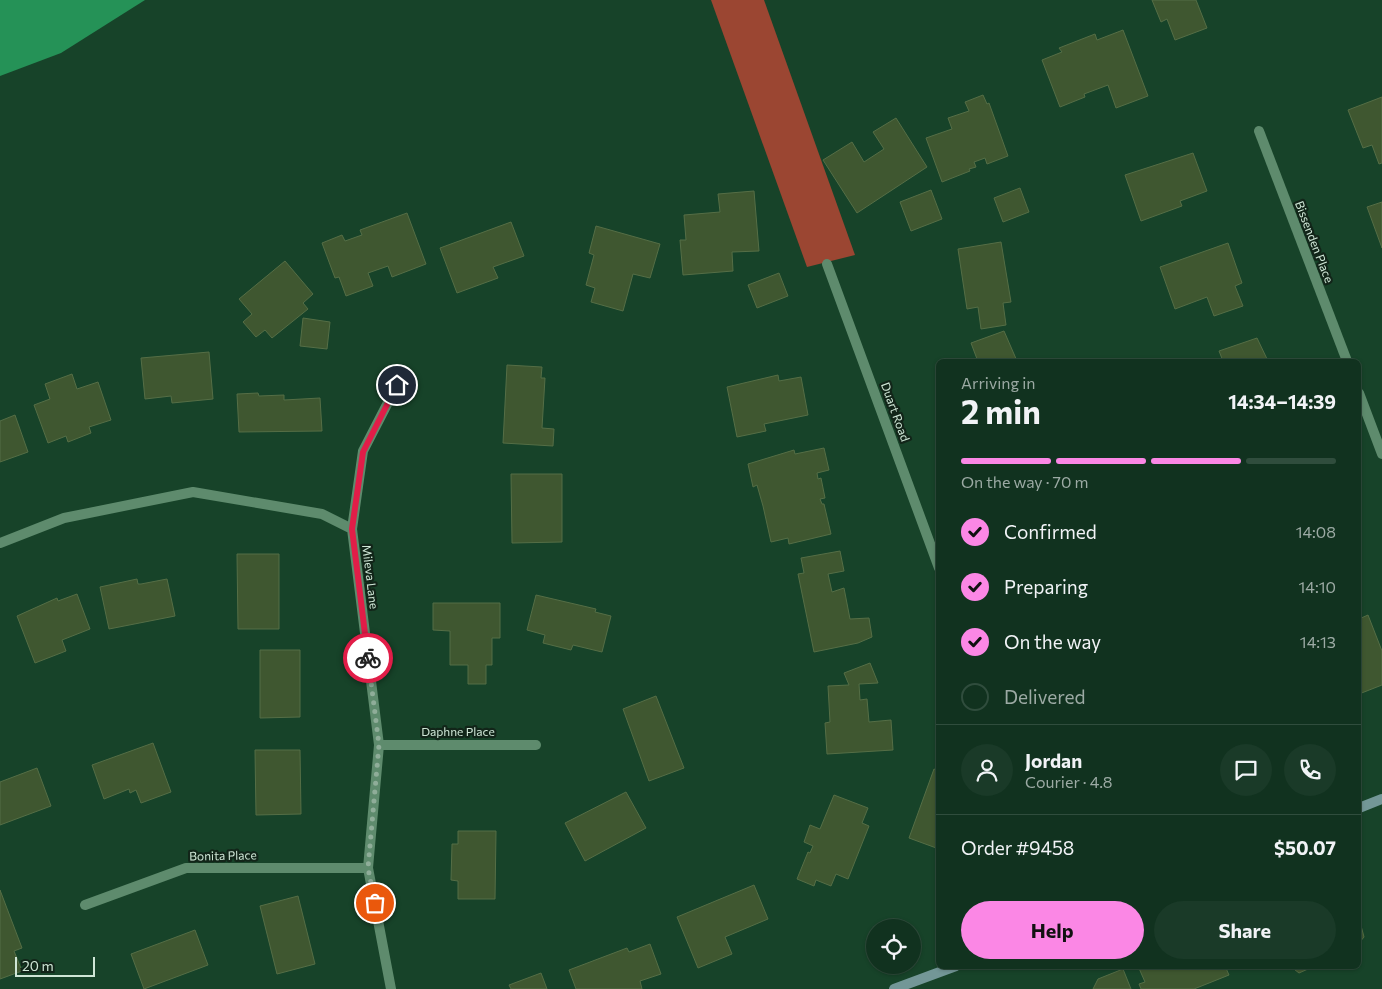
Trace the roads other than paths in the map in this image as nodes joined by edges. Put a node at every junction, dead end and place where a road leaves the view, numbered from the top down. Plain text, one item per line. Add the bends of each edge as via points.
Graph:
1 (1259, 131) dead end
2 (828, 264) dead end
3 (1346, 359) edge
4 (397, 385) dead end
5 (1361, 398) edge
6 (1382, 454) edge
7 (352, 529) junction
8 (0, 542) edge
9 (936, 560) edge
10 (379, 745) junction
11 (536, 745) dead end
12 (1382, 799) edge
13 (1361, 807) edge
14 (368, 868) junction
15 (85, 905) dead end
16 (948, 969) edge
17 (391, 989) edge
18 (894, 989) edge

1 - 3 street, Bissenden Place
2 - 9 street, Duart Road
4 - 7 street via 363,452
5 - 6 street
7 - 8 street, Mileva Lane via 322,514 193,492 64,518
7 - 10 street, Mileva Lane
10 - 11 street, Daphne Place
10 - 14 street, Mileva Lane
12 - 13 main road
14 - 15 street, Bonita Place via 186,868
14 - 17 street, Mileva Lane
16 - 18 main road

